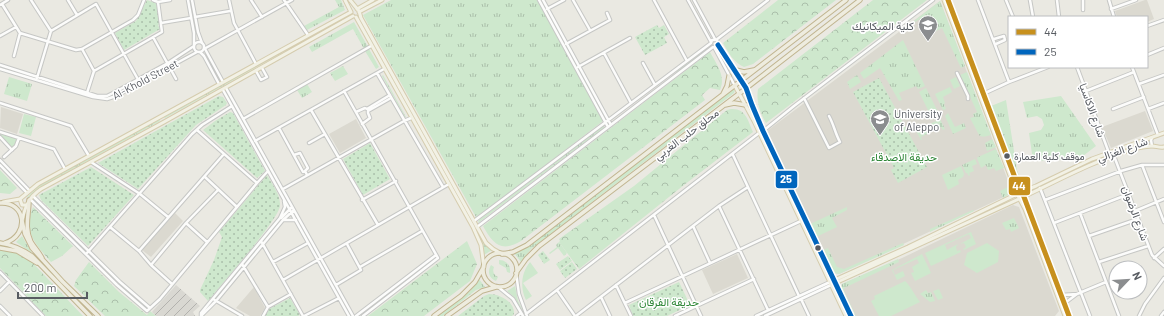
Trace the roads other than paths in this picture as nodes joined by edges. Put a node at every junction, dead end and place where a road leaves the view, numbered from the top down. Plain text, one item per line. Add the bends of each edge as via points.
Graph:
1 (8, 0) edge
2 (31, 0) edge
3 (68, 0) edge
4 (144, 0) edge
5 (153, 0) edge
6 (170, 0) edge
7 (188, 0) edge
8 (192, 0) edge
9 (229, 0) edge
10 (251, 0) edge
11 (292, 0) edge
12 (344, 0) edge
13 (350, 0) edge
14 (373, 0) edge
15 (382, 0) edge
16 (539, 0) edge
17 (543, 0) edge
18 (564, 0) edge
19 (574, 0) edge
20 (654, 0) edge
21 (688, 0) edge
22 (694, 0) edge
23 (768, 0) edge
24 (846, 0) edge
25 (860, 0) edge
26 (933, 0) edge
27 (944, 0) edge
28 (948, 0) edge
29 (978, 0) edge
30 (1006, 0) edge
31 (1030, 0) edge
32 (1056, 0) edge
33 (1083, 0) edge
34 (1109, 0) edge
35 (1136, 0) edge
36 (158, 2) junction
37 (285, 2) edge
38 (1, 4) edge
39 (1111, 9) junction
40 (546, 10) junction
41 (1083, 10) dead end
42 (230, 11) junction
43 (351, 11) junction
44 (358, 11) junction
45 (700, 11) junction
46 (607, 13) dead end
47 (695, 14) junction
48 (77, 15) junction
49 (354, 16) junction
50 (1013, 16) edge
51 (1032, 16) edge
52 (1059, 16) edge
53 (1114, 16) edge
54 (195, 17) junction
55 (262, 17) junction
56 (191, 18) junction
57 (1164, 20) edge
58 (162, 23) junction
59 (1148, 26) edge
60 (16, 27) junction
61 (237, 30) junction
62 (590, 30) junction
63 (51, 31) junction
64 (112, 32) junction
65 (20, 33) junction
66 (308, 35) junction
67 (0, 36) edge
68 (153, 37) junction
69 (630, 38) dead end
70 (994, 39) junction
71 (716, 40) junction
72 (48, 42) junction
73 (711, 42) junction
74 (202, 43) junction
75 (565, 44) junction
76 (996, 44) junction
77 (718, 45) junction
78 (194, 46) junction
79 (371, 46) junction
80 (714, 47) junction
81 (82, 48) junction
82 (204, 48) junction
83 (1164, 48) edge
84 (283, 49) junction
85 (199, 52) junction
86 (285, 53) junction
87 (604, 53) junction
88 (124, 54) junction
89 (1148, 55) edge
90 (14, 56) dead end
91 (687, 61) junction
92 (168, 63) junction
93 (643, 63) dead end
94 (256, 64) junction
95 (0, 65) edge
96 (170, 67) junction
97 (578, 67) junction
98 (262, 68) junction
99 (1032, 68) edge
100 (1045, 68) edge
101 (1077, 68) edge
102 (1132, 68) edge
103 (0, 69) edge
104 (384, 69) junction
105 (732, 69) junction
106 (755, 70) junction
107 (94, 71) junction
108 (256, 71) junction
109 (957, 72) dead end
110 (1034, 72) junction
111 (1134, 72) junction
112 (377, 73) junction
113 (670, 74) junction
114 (1164, 75) edge
115 (729, 76) junction
116 (37, 78) junction
117 (673, 78) junction
118 (176, 79) dead end
119 (139, 81) junction
120 (742, 81) junction
121 (223, 82) junction
122 (1010, 82) junction
123 (219, 84) junction
124 (1139, 84) junction
125 (655, 85) junction
126 (735, 86) junction
127 (746, 88) junction
128 (224, 89) junction
129 (344, 91) junction
130 (1086, 91) junction
131 (87, 93) junction
132 (740, 93) junction
133 (643, 94) junction
134 (983, 94) junction
135 (391, 97) junction
136 (721, 97) junction
137 (1144, 97) junction
138 (646, 98) junction
139 (804, 98) junction
140 (968, 99) dead end
141 (0, 103) edge
142 (631, 103) junction
143 (1164, 103) edge
144 (724, 105) junction
145 (232, 106) junction
146 (746, 106) junction
147 (1113, 109) dead end
148 (1148, 109) junction
149 (311, 110) junction
150 (356, 112) junction
151 (161, 116) junction
152 (829, 116) dead end
153 (243, 118) junction
154 (412, 118) junction
155 (609, 120) junction
156 (404, 121) junction
157 (164, 122) junction
158 (606, 122) junction
159 (362, 124) junction
160 (610, 126) junction
161 (279, 128) junction
162 (197, 130) junction
163 (763, 131) junction
164 (0, 132) edge
165 (759, 133) junction
166 (325, 134) junction
167 (1162, 134) edge
168 (0, 137) edge
169 (19, 138) junction
170 (1152, 138) junction
171 (371, 140) junction
172 (254, 142) junction
173 (309, 143) dead end
174 (1152, 146) junction
175 (1163, 147) edge
176 (12, 150) junction
177 (1109, 153) junction
178 (224, 154) junction
179 (733, 154) junction
180 (294, 155) junction
181 (90, 156) junction
182 (1114, 156) junction
183 (4, 157) dead end
184 (338, 158) junction
185 (0, 160) edge
186 (91, 162) junction
187 (0, 165) edge
188 (1142, 165) junction
189 (1164, 166) edge
190 (65, 169) junction
191 (61, 171) junction
192 (268, 171) junction
193 (305, 171) junction
194 (1121, 171) junction
195 (307, 175) junction
196 (63, 176) junction
197 (205, 177) junction
198 (396, 181) junction
199 (257, 183) junction
200 (449, 184) junction
201 (748, 187) junction
202 (443, 188) junction
203 (1040, 188) junction
204 (283, 189) junction
205 (218, 190) junction
206 (28, 191) junction
207 (1022, 192) junction
208 (140, 194) junction
209 (1017, 194) junction
210 (1129, 194) junction
211 (1024, 197) junction
212 (31, 198) junction
213 (20, 199) junction
214 (284, 199) junction
215 (1019, 199) junction
216 (362, 200) junction
217 (1045, 200) junction
218 (1164, 200) edge
219 (1, 202) edge
220 (1156, 202) junction
221 (26, 205) junction
222 (720, 206) junction
223 (237, 207) junction
224 (410, 207) junction
225 (293, 208) junction
226 (290, 211) junction
227 (1135, 211) junction
228 (1080, 213) junction
229 (654, 215) junction
230 (168, 217) junction
231 (282, 219) junction
232 (1138, 219) junction
233 (296, 220) junction
234 (801, 220) junction
235 (22, 221) junction
236 (474, 221) junction
237 (1164, 222) edge
238 (186, 223) junction
239 (1054, 223) junction
240 (378, 225) junction
241 (693, 226) junction
242 (110, 227) junction
243 (477, 227) junction
244 (422, 231) junction
245 (770, 235) junction
246 (1089, 236) junction
247 (261, 241) junction
248 (207, 242) junction
249 (0, 243) edge
250 (308, 243) junction
251 (347, 244) junction
252 (263, 245) junction
253 (668, 246) junction
254 (1148, 246) junction
255 (0, 248) edge
256 (740, 249) junction
257 (1164, 249) edge
258 (89, 251) junction
259 (139, 251) junction
260 (86, 254) junction
261 (502, 254) junction
262 (436, 255) junction
263 (321, 258) junction
264 (1154, 258) junction
265 (318, 260) junction
266 (41, 262) junction
267 (273, 262) junction
268 (1099, 262) junction
269 (710, 263) junction
270 (242, 264) junction
271 (151, 265) junction
272 (1164, 266) edge
273 (244, 267) junction
274 (360, 267) junction
275 (484, 267) junction
276 (0, 272) edge
277 (516, 273) junction
278 (682, 276) junction
279 (1164, 278) edge
280 (754, 279) junction
281 (283, 280) junction
282 (9, 282) junction
283 (835, 282) junction
284 (1106, 282) junction
285 (172, 284) junction
286 (831, 284) junction
287 (336, 285) junction
288 (616, 285) junction
289 (497, 286) junction
290 (557, 290) junction
291 (0, 291) edge
292 (1079, 293) junction
293 (291, 294) junction
294 (1062, 295) junction
295 (601, 297) junction
296 (800, 297) junction
297 (339, 298) junction
298 (213, 299) junction
299 (216, 301) junction
300 (625, 303) junction
301 (1065, 303) junction
302 (0, 306) edge
303 (696, 306) junction
304 (268, 307) junction
305 (150, 308) junction
306 (768, 310) junction
307 (1164, 312) edge
308 (522, 314) edge
309 (201, 315) edge
310 (527, 315) edge
311 (770, 315) edge
312 (10, 316) edge
313 (43, 316) edge
314 (90, 316) edge
315 (98, 316) edge
316 (242, 316) edge
317 (263, 316) edge
318 (304, 316) edge
319 (349, 316) edge
320 (355, 316) edge
321 (363, 316) edge
322 (434, 316) edge
323 (447, 316) edge
324 (517, 316) edge
325 (575, 316) edge
326 (610, 316) edge
327 (631, 316) edge
328 (675, 316) edge
329 (701, 316) edge
330 (756, 316) edge
331 (766, 316) edge
332 (809, 316) edge
333 (846, 316) edge
334 (851, 316) edge
335 (1065, 316) edge
336 (1069, 316) edge
337 (1090, 316) edge
338 (1119, 316) edge
339 (1139, 316) edge
340 (1161, 316) edge

1 - 38 street
2 - 63 street
3 - 48 street
4 - 64 street via 135,18
5 - 36 street
6 - 36 street
7 - 56 street
8 - 54 street
9 - 42 street
10 - 55 street
11 - 37 street
12 - 43 main road
13 - 44 main road
14 - 44 main road
15 - 44 main road
16 - 40 street
17 - 40 street
18 - 40 street
19 - 62 street
20 - 91 street
21 - 47 street
22 - 45 street
23 - 71 street
24 - 106 highway, محلق حلب الغربي
25 - 127 highway, محلق حلب الغربي
26 - 139 street
27 - 209 main road
28 - 134 main road
29 - 70 street
30 - 50 street
31 - 51 street
32 - 52 street
33 - 41 street
34 - 39 street
35 - 39 street
36 - 58 street
37 - 55 street
37 - 66 street
38 - 60 street
39 - 53 street
40 - 75 street
42 - 54 street
42 - 61 street
43 - 44 main road
43 - 49 main road
43 - 66 main road
44 - 49 main road
44 - 236 main road
45 - 47 street
45 - 71 street
46 - 62 street via 610,20
47 - 73 street
48 - 63 street
48 - 64 street via 96,4
49 - 79 main road
49 - 86 main road
54 - 74 street
55 - 61 street
56 - 58 street
56 - 78 street
57 - 59 street
58 - 68 street via 162,32
60 - 65 street
60 - 67 street
61 - 82 street
61 - 94 street
62 - 75 street
63 - 72 street
64 - 81 street
64 - 88 street
65 - 72 street
65 - 90 street
66 - 84 main road
68 - 88 street
68 - 92 street
69 - 87 street
70 - 76 street
70 - 76 street via 1004,36 1005,40
71 - 73 street
71 - 77 street
72 - 81 street via 76,50
72 - 116 street
73 - 80 street
73 - 91 street
74 - 78 street via 198,42
74 - 82 street
75 - 97 street
76 - 122 street
77 - 80 street
77 - 105 street
78 - 85 street
78 - 92 street
79 - 104 main road
79 - 153 street
80 - 115 street
80 - 117 street
81 - 107 street
82 - 85 street
82 - 121 street
83 - 89 street
84 - 86 main road
84 - 94 main road
85 - 96 street, Al-Khold Street
85 - 123 street via 204,56
86 - 98 main road
87 - 97 street
87 - 142 street
88 - 107 street
88 - 119 street
91 - 113 street
92 - 96 street
92 - 119 street
93 - 125 street
94 - 121 main road
95 - 116 street
96 - 118 street
96 - 119 street, Al-Khold Street
97 - 155 street
97 - 158 street
98 - 108 main road
98 - 108 street via 267,77 261,80
99 - 110 street
100 - 110 street
101 - 130 street, شارع الاكاسيا
102 - 111 street
103 - 116 street, Al-Khold Street
104 - 112 street
104 - 154 main road
105 - 106 highway via 744,72
105 - 120 street
106 - 120 highway, محلق حلب الغربي
107 - 131 street
108 - 128 main road
109 - 140 street
110 - 122 street
111 - 124 street
111 - 130 street
112 - 129 street
112 - 135 street
113 - 117 street
113 - 125 street
114 - 124 street
115 - 126 street
115 - 136 highway
116 - 119 street, Al-Khold Street via 102,99 116,96
116 - 131 street
117 - 138 street
119 - 131 street via 107,96
120 - 126 highway, محلق حلب الغربي
120 - 127 main road
121 - 123 main road
122 - 134 street
123 - 151 main road
124 - 137 street
125 - 133 street
126 - 132 main road
126 - 136 highway, محلق حلب الغربي
127 - 132 highway, محلق حلب الغربي
127 - 163 main road
128 - 145 street
128 - 153 street
128 - 157 main road
129 - 149 street
129 - 150 street
130 - 177 street, شارع الاكاسيا
132 - 144 highway, محلق حلب الغربي
132 - 146 main road
133 - 138 street
133 - 142 street
134 - 207 main road
135 - 150 street
135 - 156 street
135 - 159 street via 368,111 370,118
136 - 261 highway, محلق حلب الغربي via 526,245
137 - 147 street
137 - 148 street
138 - 160 street
139 - 152 street via 829,148 840,142
139 - 163 street
141 - 181 street via 71,126
142 - 155 street
143 - 148 street
144 - 146 highway via 734,103
144 - 277 highway, محلق حلب الغربي via 539,246
145 - 162 street
145 - 172 street
146 - 165 main road
148 - 167 street
149 - 161 street
149 - 166 street
150 - 159 street
151 - 157 main road
151 - 181 main road
153 - 172 street
154 - 156 street
154 - 200 main road
155 - 158 street
155 - 160 street
156 - 171 street
156 - 202 street
157 - 186 main road
158 - 160 street
158 - 236 street
159 - 171 street
160 - 243 street
161 - 172 street
161 - 180 street
162 - 178 street
162 - 208 street
163 - 283 main road
164 - 169 street
165 - 179 street
165 - 234 main road
166 - 173 street
166 - 184 street
167 - 170 main road, شارع الغزالي
168 - 176 street
169 - 176 street
169 - 190 street via 54,149
170 - 174 street
170 - 177 main road, شارع الغزالي
171 - 184 street
171 - 198 street
172 - 192 street
172 - 204 street
174 - 175 main road, شارع الغزالي
174 - 182 main road, شارع الغزالي
176 - 183 street
177 - 207 main road, شارع الغزالي
178 - 197 street
178 - 199 street
179 - 201 street
179 - 229 street
180 - 193 street via 303,172
180 - 193 street via 300,153 308,168
181 - 190 main road
182 - 194 street, شارع الرضوان
182 - 203 main road, شارع الغزالي
184 - 195 street
184 - 216 street
185 - 206 street
186 - 196 main road
186 - 208 street
187 - 206 street
188 - 189 street
188 - 194 street
188 - 220 street
190 - 191 main road
191 - 196 main road
191 - 206 main road
192 - 199 street
192 - 214 street
193 - 195 street
194 - 210 street, شارع الرضوان
194 - 217 street
195 - 204 street
196 - 212 main road
197 - 205 street
197 - 230 street
198 - 216 street
198 - 224 street
199 - 223 street
200 - 202 street
200 - 275 main road via 481,244
201 - 222 street
201 - 245 street
202 - 224 street
203 - 211 main road, شارع الغزالي
203 - 217 street
204 - 225 street
205 - 223 street
205 - 238 street
206 - 213 main road
207 - 209 main road, شارع الغزالي
207 - 211 main road
208 - 230 street
208 - 242 street
209 - 215 main road
209 - 283 main road, شارع الغزالي
210 - 227 street, شارع الرضوان
210 - 228 street
211 - 215 main road, شارع الغزالي
211 - 294 main road
212 - 221 main road
212 - 258 street
212 - 260 street
212 - 266 highway via 27,219 28,233 40,253
213 - 219 main road
213 - 221 main road via 22,205
214 - 226 street
214 - 231 street
215 - 283 main road, شارع الغزالي
215 - 335 main road
216 - 240 street
217 - 239 street
218 - 220 street
219 - 235 highway via 14,206
220 - 227 street
220 - 237 street
221 - 235 main road
222 - 241 street
222 - 256 street
223 - 248 street
224 - 240 street
224 - 244 street
225 - 226 street
225 - 263 street
226 - 231 street
226 - 233 street
227 - 232 street, شارع الرضوان
228 - 239 street
228 - 246 street
229 - 253 street
229 - 290 street
230 - 259 street
231 - 233 street
231 - 247 street
231 - 252 street
232 - 246 street
232 - 254 street, شارع الرضوان
233 - 250 street
234 - 245 street
234 - 286 main road
235 - 249 highway via 20,233 16,237
235 - 266 highway via 29,244
236 - 243 main road
238 - 248 street
238 - 271 street
239 - 292 street
240 - 251 street
241 - 253 street
241 - 269 street
242 - 258 street
242 - 259 street
243 - 261 main road via 486,243
244 - 262 street
244 - 274 street
245 - 256 street
245 - 296 street
246 - 268 street
247 - 252 street
247 - 270 street
248 - 285 street
249 - 266 highway via 23,250
250 - 265 street
250 - 267 street
251 - 263 street
251 - 274 street
252 - 267 street
252 - 273 street
253 - 278 street
253 - 288 street
254 - 264 street, شارع الرضوان
254 - 268 street
255 - 266 highway via 17,251
256 - 269 street
256 - 280 street
257 - 264 street
258 - 260 street
258 - 305 street
259 - 271 street
260 - 305 street via 147,311
261 - 275 highway via 490,257
261 - 277 highway via 512,259
262 - 320 street
262 - 321 street via 437,260
263 - 265 street
263 - 287 street
264 - 272 street, شارع الرضوان
265 - 281 street
265 - 297 street
266 - 314 highway
266 - 315 highway
267 - 281 street
268 - 284 street
269 - 278 street
270 - 273 street
270 - 298 street
271 - 285 street
273 - 299 street
273 - 304 street
274 - 287 street via 361,270
275 - 289 highway via 486,279
275 - 322 highway via 475,282 461,296
276 - 282 street
277 - 289 highway via 510,284
277 - 310 street via 518,294
278 - 300 street
278 - 303 street
279 - 339 street
280 - 303 street
280 - 306 street
281 - 293 street
282 - 291 street
282 - 313 street
283 - 286 main road
283 - 334 main road
284 - 292 street
284 - 338 street
285 - 305 street
286 - 296 street
286 - 333 main road
287 - 320 street
288 - 295 street
288 - 300 street
289 - 308 street via 513,299
289 - 323 highway via 482,292
290 - 310 street
290 - 325 street
292 - 294 street
292 - 301 street
292 - 337 street
293 - 304 street
293 - 318 street
294 - 301 main road
295 - 325 street
295 - 326 street
296 - 306 street
296 - 311 street
296 - 332 street
297 - 318 street
297 - 319 street
298 - 299 street
298 - 309 street
299 - 309 street
299 - 316 street
300 - 327 street
301 - 336 main road
302 - 312 street
303 - 328 street
303 - 329 street
304 - 317 street
306 - 330 street
307 - 340 street
308 - 324 street
311 - 331 street

